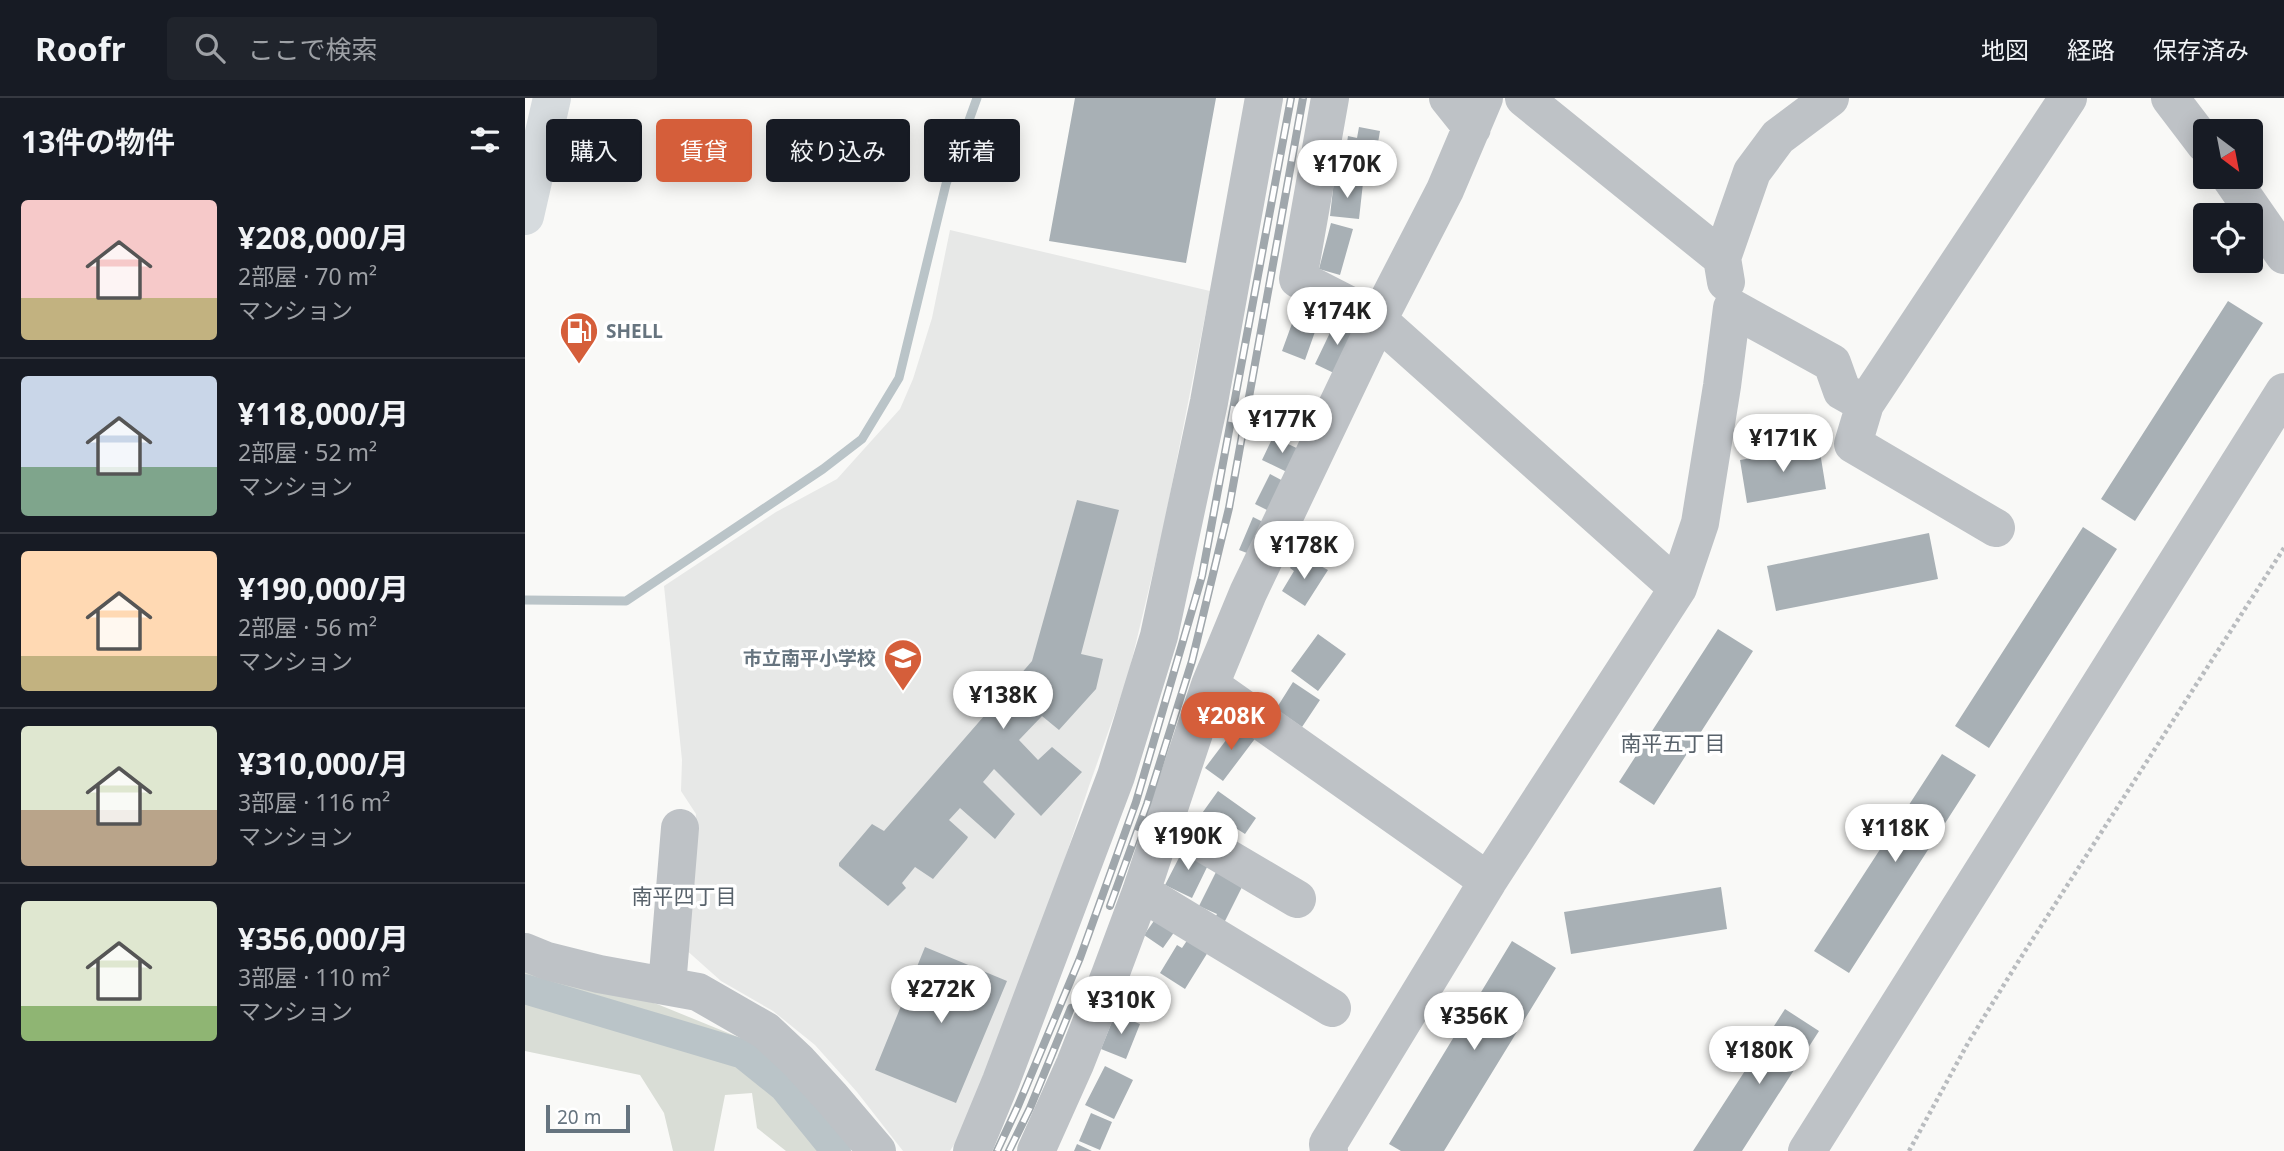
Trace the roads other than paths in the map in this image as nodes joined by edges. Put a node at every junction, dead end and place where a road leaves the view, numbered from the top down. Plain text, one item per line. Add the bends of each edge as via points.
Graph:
1 (552, 98) edge
2 (1264, 98) edge
3 (1329, 98) edge
4 (1448, 98) edge
5 (1524, 98) edge
6 (1831, 98) edge
7 (2068, 98) edge
8 (2170, 98) edge
9 (1478, 113) edge
10 (2193, 128) edge
11 (2238, 189) edge
12 (525, 216) edge
13 (2284, 255) edge
14 (1721, 258) junction
15 (1732, 309) junction
16 (1378, 320) junction
17 (2284, 392) edge
18 (1865, 404) junction
19 (1996, 528) dead end
20 (1678, 588) junction
21 (1210, 685) junction
22 (1165, 821) junction
23 (680, 828) dead end
24 (1488, 881) junction
25 (1141, 892) junction
26 (1297, 899) dead end
27 (525, 952) edge
28 (667, 986) junction
29 (1332, 1008) dead end
30 (877, 1151) edge
31 (972, 1151) edge
32 (1037, 1151) edge
33 (1329, 1151) edge
34 (1807, 1151) edge

1 - 12 main road
2 - 31 street via 1209,402 1159,636 1116,776
3 - 16 street via 1297,279
4 - 9 street
5 - 14 street
6 - 14 street via 1778,137 1752,172
7 - 18 street
8 - 10 street
9 - 16 street via 1445,190
11 - 13 street
14 - 15 street
15 - 18 street via 1832,363 1842,391
15 - 20 street via 1700,523
16 - 20 street
16 - 21 street via 1248,593
17 - 34 street
18 - 19 street via 1853,444
20 - 24 street
21 - 22 street
21 - 24 street
22 - 25 street
22 - 26 street
23 - 28 street
24 - 33 street via 1328,1144
25 - 29 street
25 - 32 street
27 - 28 street via 599,974
28 - 30 street via 698,992 766,1031

